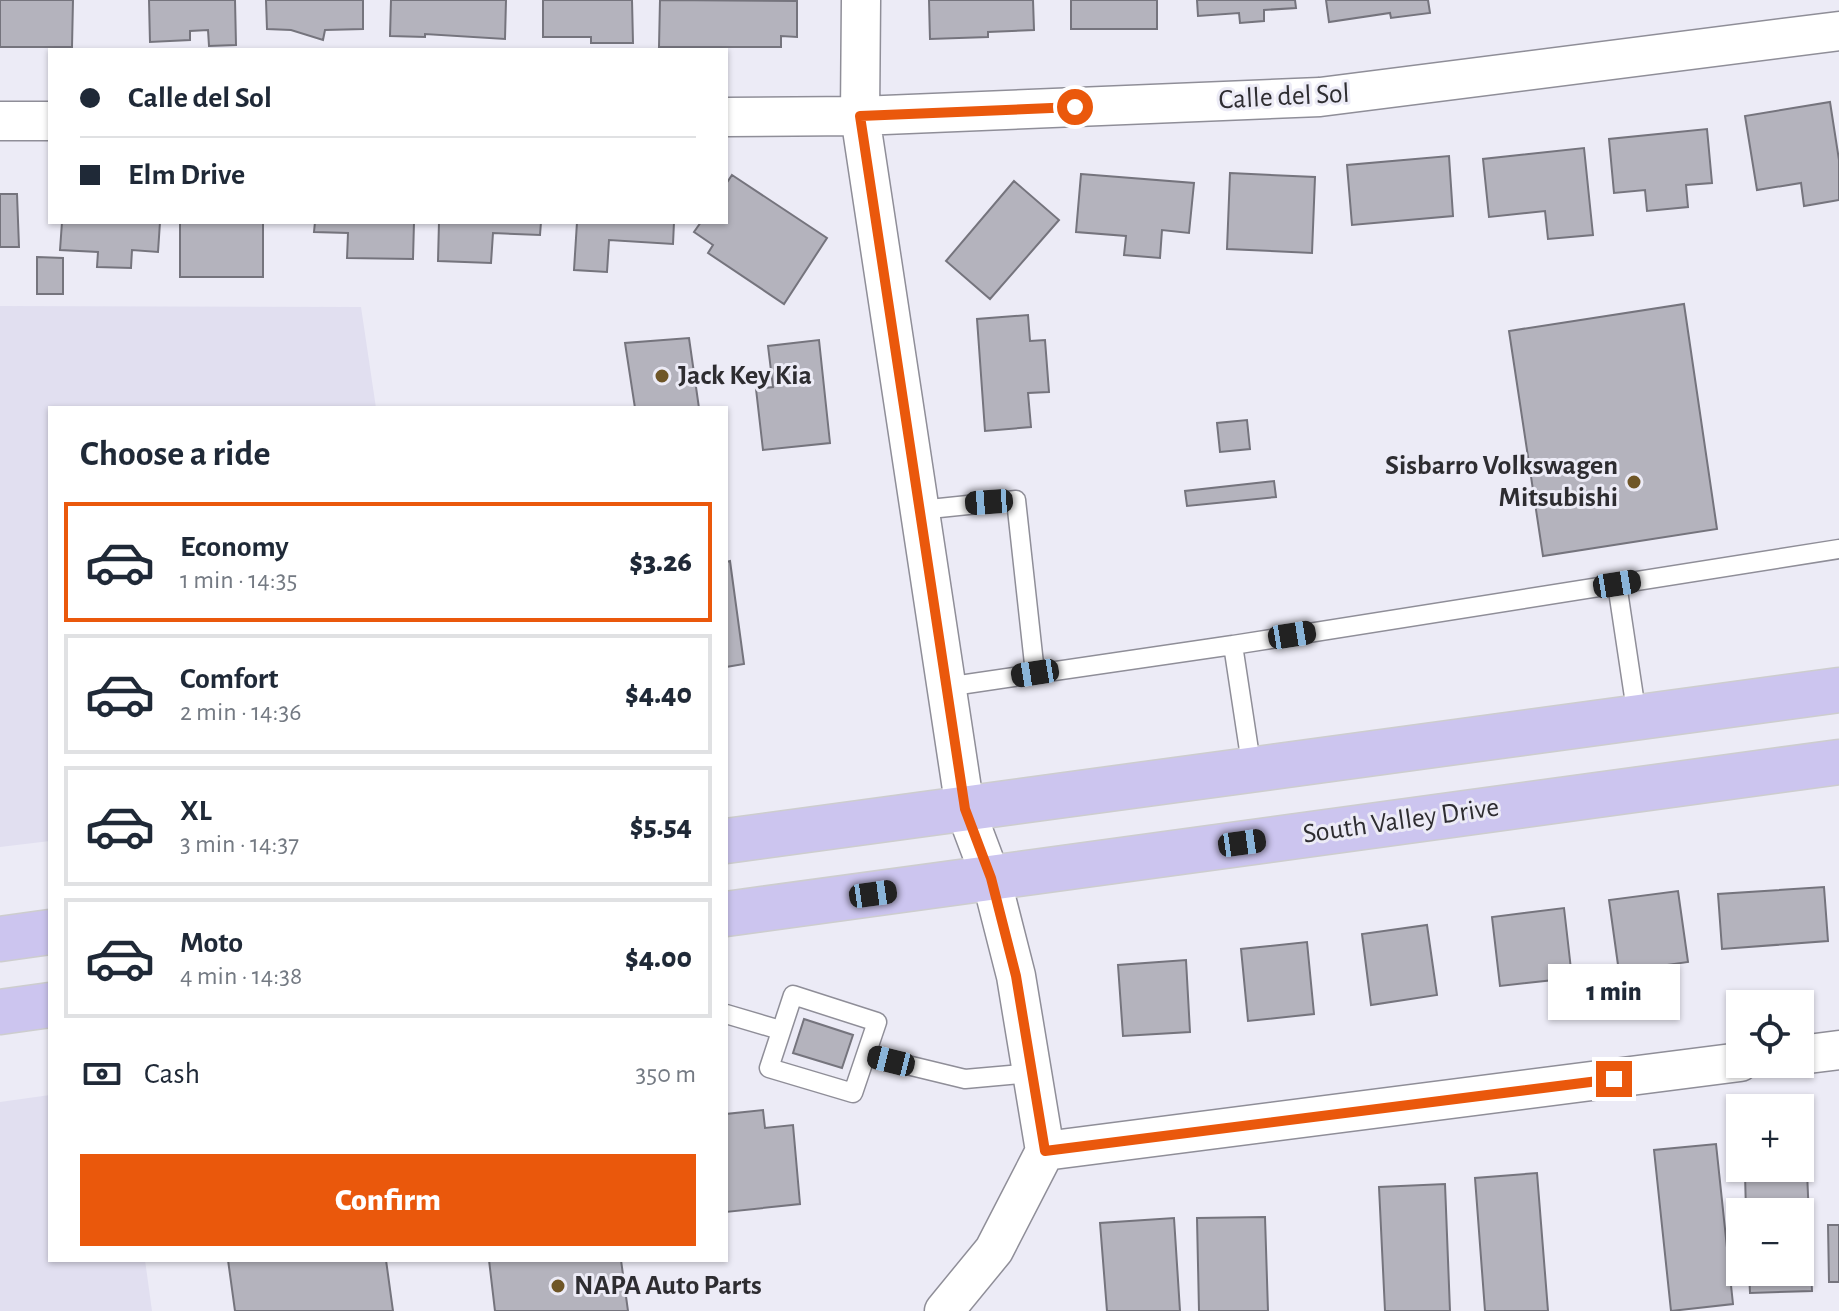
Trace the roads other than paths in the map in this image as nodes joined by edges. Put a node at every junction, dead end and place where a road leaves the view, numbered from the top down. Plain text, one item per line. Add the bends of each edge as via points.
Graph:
1 (861, 0) edge
2 (1839, 31) edge
3 (860, 116) junction
4 (728, 117) edge
5 (0, 121) edge
6 (48, 121) edge
7 (920, 510) junction
8 (1839, 549) edge
9 (1617, 584) junction
10 (1233, 645) junction
11 (1035, 673) junction
12 (946, 687) junction
13 (1839, 690) edge
14 (1637, 717) junction
15 (1839, 762) edge
16 (1252, 770) junction
17 (965, 809) junction
18 (728, 841) edge
19 (991, 878) junction
20 (728, 914) edge
21 (48, 932) edge
22 (0, 939) edge
23 (48, 1005) edge
24 (0, 1012) edge
25 (728, 1015) edge
26 (780, 1030) junction
27 (1839, 1050) edge
28 (1814, 1053) edge
29 (866, 1055) junction
30 (1726, 1064) edge
31 (1032, 1073) junction
32 (1045, 1151) junction
33 (944, 1311) edge

1 - 3 street
2 - 3 street, Calle del Sol via 1320,97
3 - 4 street, Calle del Sol
3 - 7 street
5 - 6 street
7 - 11 lane via 1016,500
7 - 12 street
8 - 9 lane
9 - 10 lane
9 - 14 lane
10 - 11 lane
10 - 16 lane
11 - 12 lane
12 - 17 street
13 - 14 main road
14 - 16 main road
15 - 19 main road, South Valley Drive
16 - 17 main road
17 - 18 main road
17 - 19 street
19 - 20 main road, South Valley Drive
19 - 31 street via 1016,976
21 - 22 main road
23 - 24 main road
25 - 26 lane
26 - 29 lane via 793,995 877,1022
26 - 29 lane via 769,1068 853,1093
27 - 28 street
29 - 31 lane via 965,1079
30 - 32 street
31 - 32 street
32 - 33 street via 994,1250

